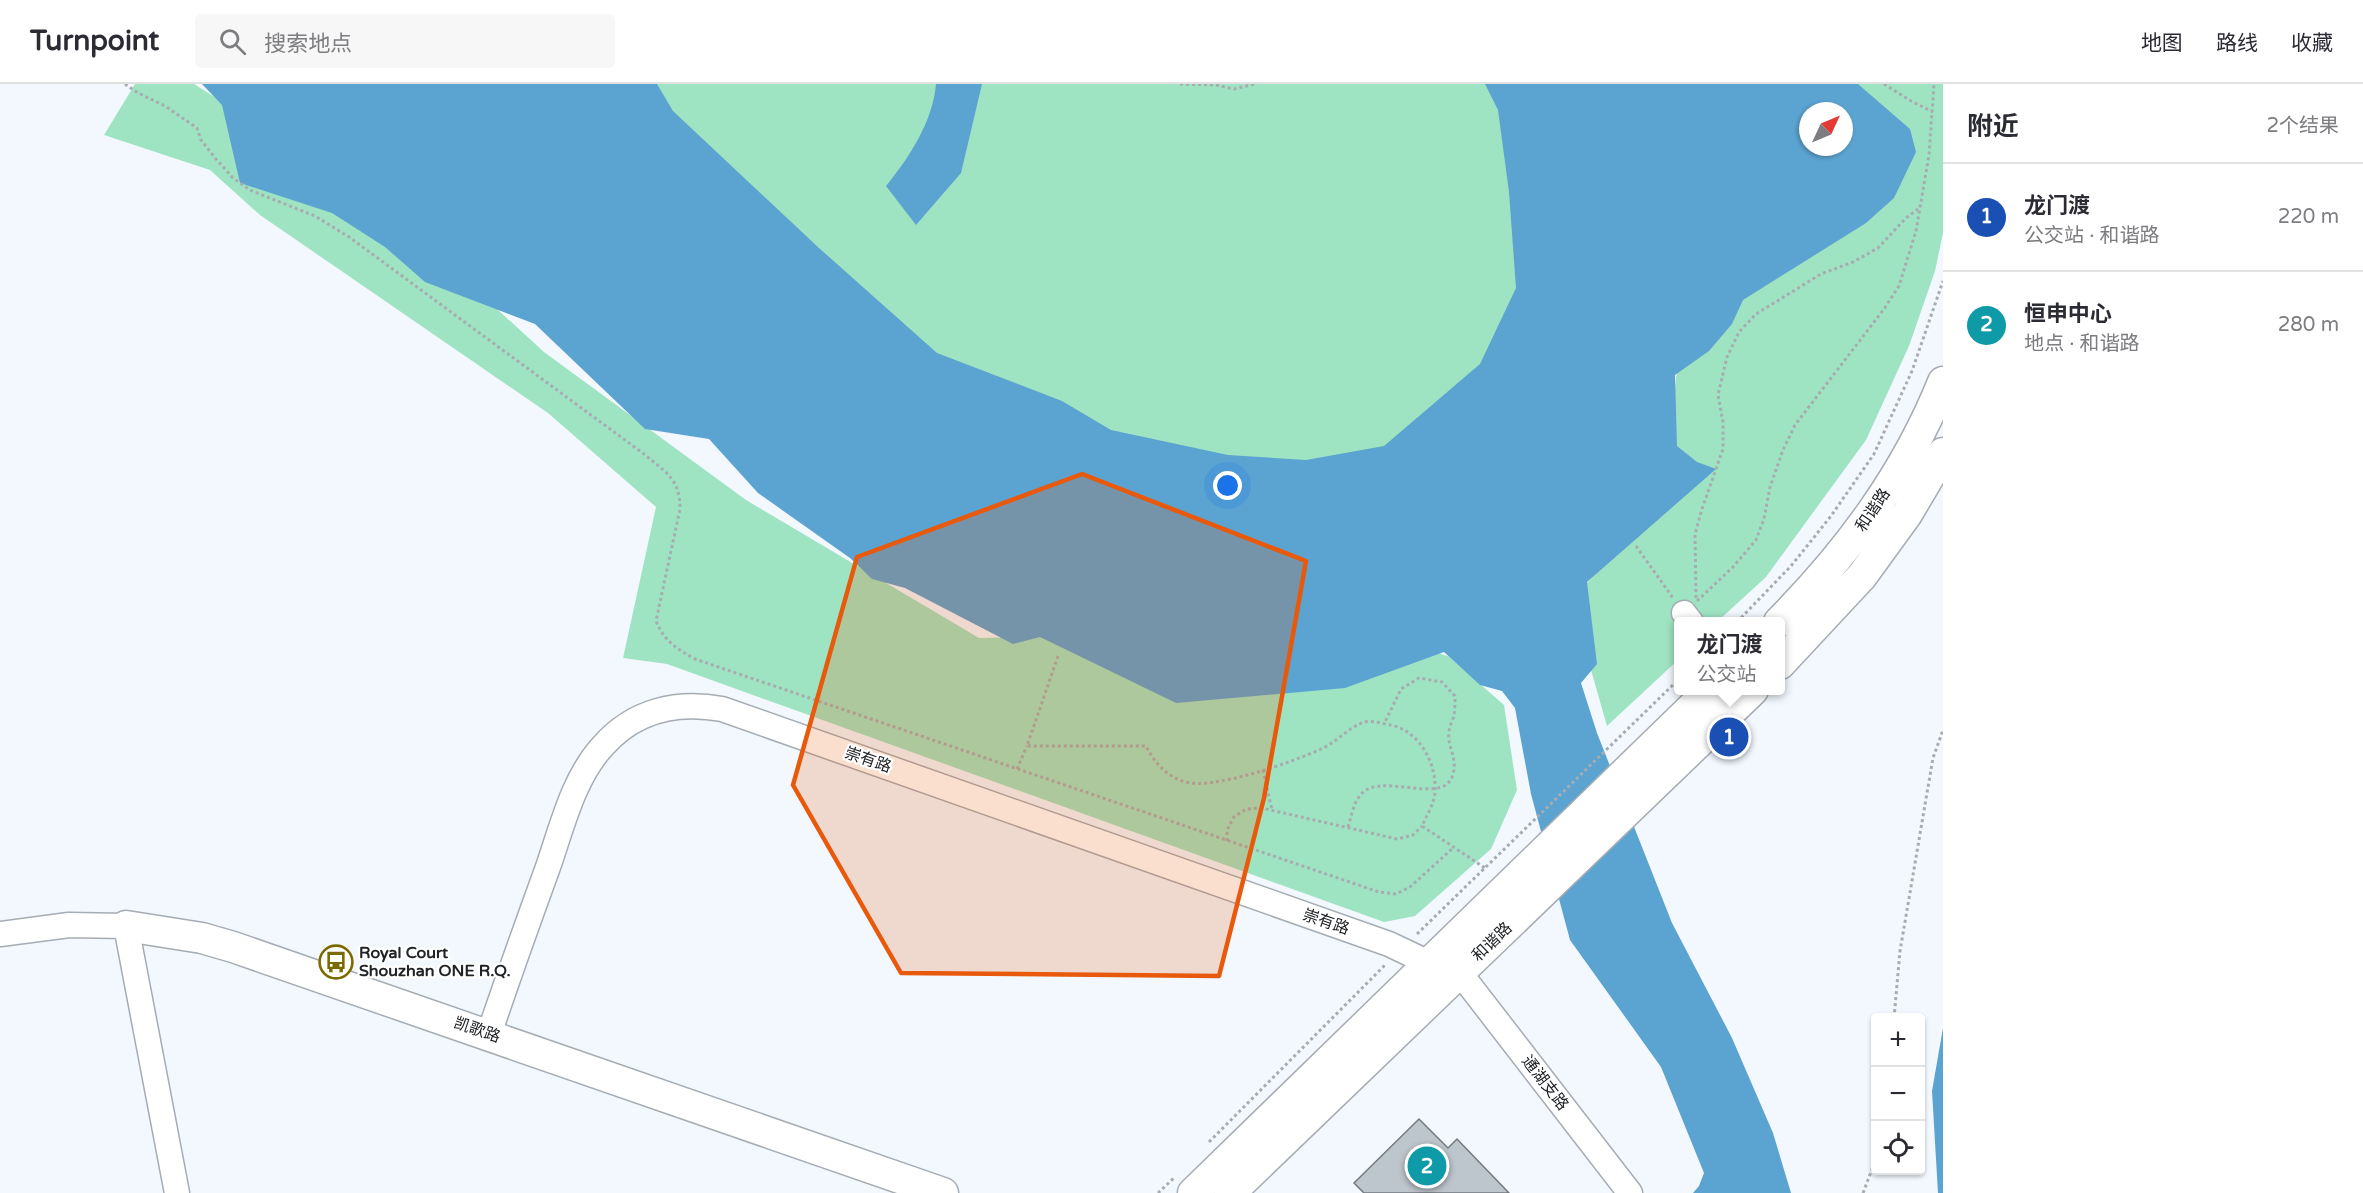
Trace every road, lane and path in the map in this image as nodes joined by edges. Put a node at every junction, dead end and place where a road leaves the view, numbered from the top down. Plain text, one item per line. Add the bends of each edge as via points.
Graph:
1 (125, 84) edge
2 (1180, 84) edge
3 (1254, 84) edge
4 (1884, 84) edge
5 (1934, 84) edge
6 (1933, 112) junction
7 (1920, 208) junction
8 (1943, 281) edge
9 (1943, 382) edge
10 (1943, 453) edge
11 (1635, 546) dead end
12 (1690, 612) edge
13 (1741, 617) edge
14 (1783, 617) edge
15 (1058, 656) dead end
16 (1785, 659) edge
17 (1674, 684) edge
18 (1705, 695) edge
19 (1748, 695) edge
20 (1384, 724) junction
21 (1943, 730) edge
22 (1027, 746) junction
23 (1017, 769) junction
24 (1263, 770) junction
25 (1434, 788) junction
26 (1272, 810) junction
27 (1422, 826) junction
28 (1348, 827) junction
29 (1227, 841) junction
30 (1453, 848) junction
31 (1485, 868) junction
32 (126, 926) junction
33 (0, 934) edge
34 (1401, 949) junction
35 (1429, 963) junction
36 (1465, 969) junction
37 (1894, 1013) edge
38 (489, 1034) junction
39 (1209, 1143) dead end
40 (1871, 1170) edge
41 (1184, 1185) edge
42 (177, 1193) edge
43 (943, 1193) edge
44 (1158, 1193) edge
45 (1230, 1193) edge
46 (1630, 1193) edge
47 (1863, 1193) edge

1 - 23 path via 197,128 201,140 233,178 250,190 315,216 349,237 672,477 680,494 680,508 656,621 663,636 677,649 695,659
2 - 3 path via 1234,90
4 - 6 path
5 - 6 path
6 - 7 path
7 - 12 path via 1899,286 1795,425 1770,487 1756,540
7 - 12 path via 1878,248 1821,274 1756,314 1739,332 1727,357 1718,394 1723,449 1695,534
8 - 13 path via 1912,371 1874,454 1791,566
9 - 14 main road, 和谐路 via 1924,426 1880,500 1839,559
10 - 16 main road, 和谐路 via 1907,514 1862,576
11 - 12 path
15 - 22 path
17 - 31 path
18 - 35 main road, 和谐路
19 - 36 main road, 和谐路
20 - 24 path via 1366,721 1324,748
20 - 25 path via 1400,727 1417,738 1433,773
20 - 25 path via 1401,689 1419,678 1442,682 1455,696 1448,733 1455,767 1451,780
21 - 37 path via 1934,758 1900,951
22 - 23 path
22 - 24 path via 1146,746 1166,773 1185,782 1208,784
23 - 29 path
24 - 26 path
25 - 27 path via 1431,808
25 - 28 path via 1387,785 1368,789 1359,796
26 - 28 path
26 - 29 path via 1246,809 1234,817 1227,830
27 - 28 path via 1413,835 1397,839
27 - 30 path
29 - 30 path via 1339,880 1396,894 1410,887
30 - 31 path
31 - 34 path
32 - 33 street, 凯歌路 via 69,926
32 - 38 main road, 凯歌路 via 233,946
32 - 42 street
34 - 35 street, 崇有路
34 - 38 street, 崇有路 via 722,709 677,706 658,710 620,730 602,746 588,767 566,815
34 - 39 path
35 - 41 main road, 和谐路
36 - 45 main road, 和谐路
36 - 46 street, 通湖支路
38 - 43 main road, 凯歌路
40 - 47 path
41 - 44 path

